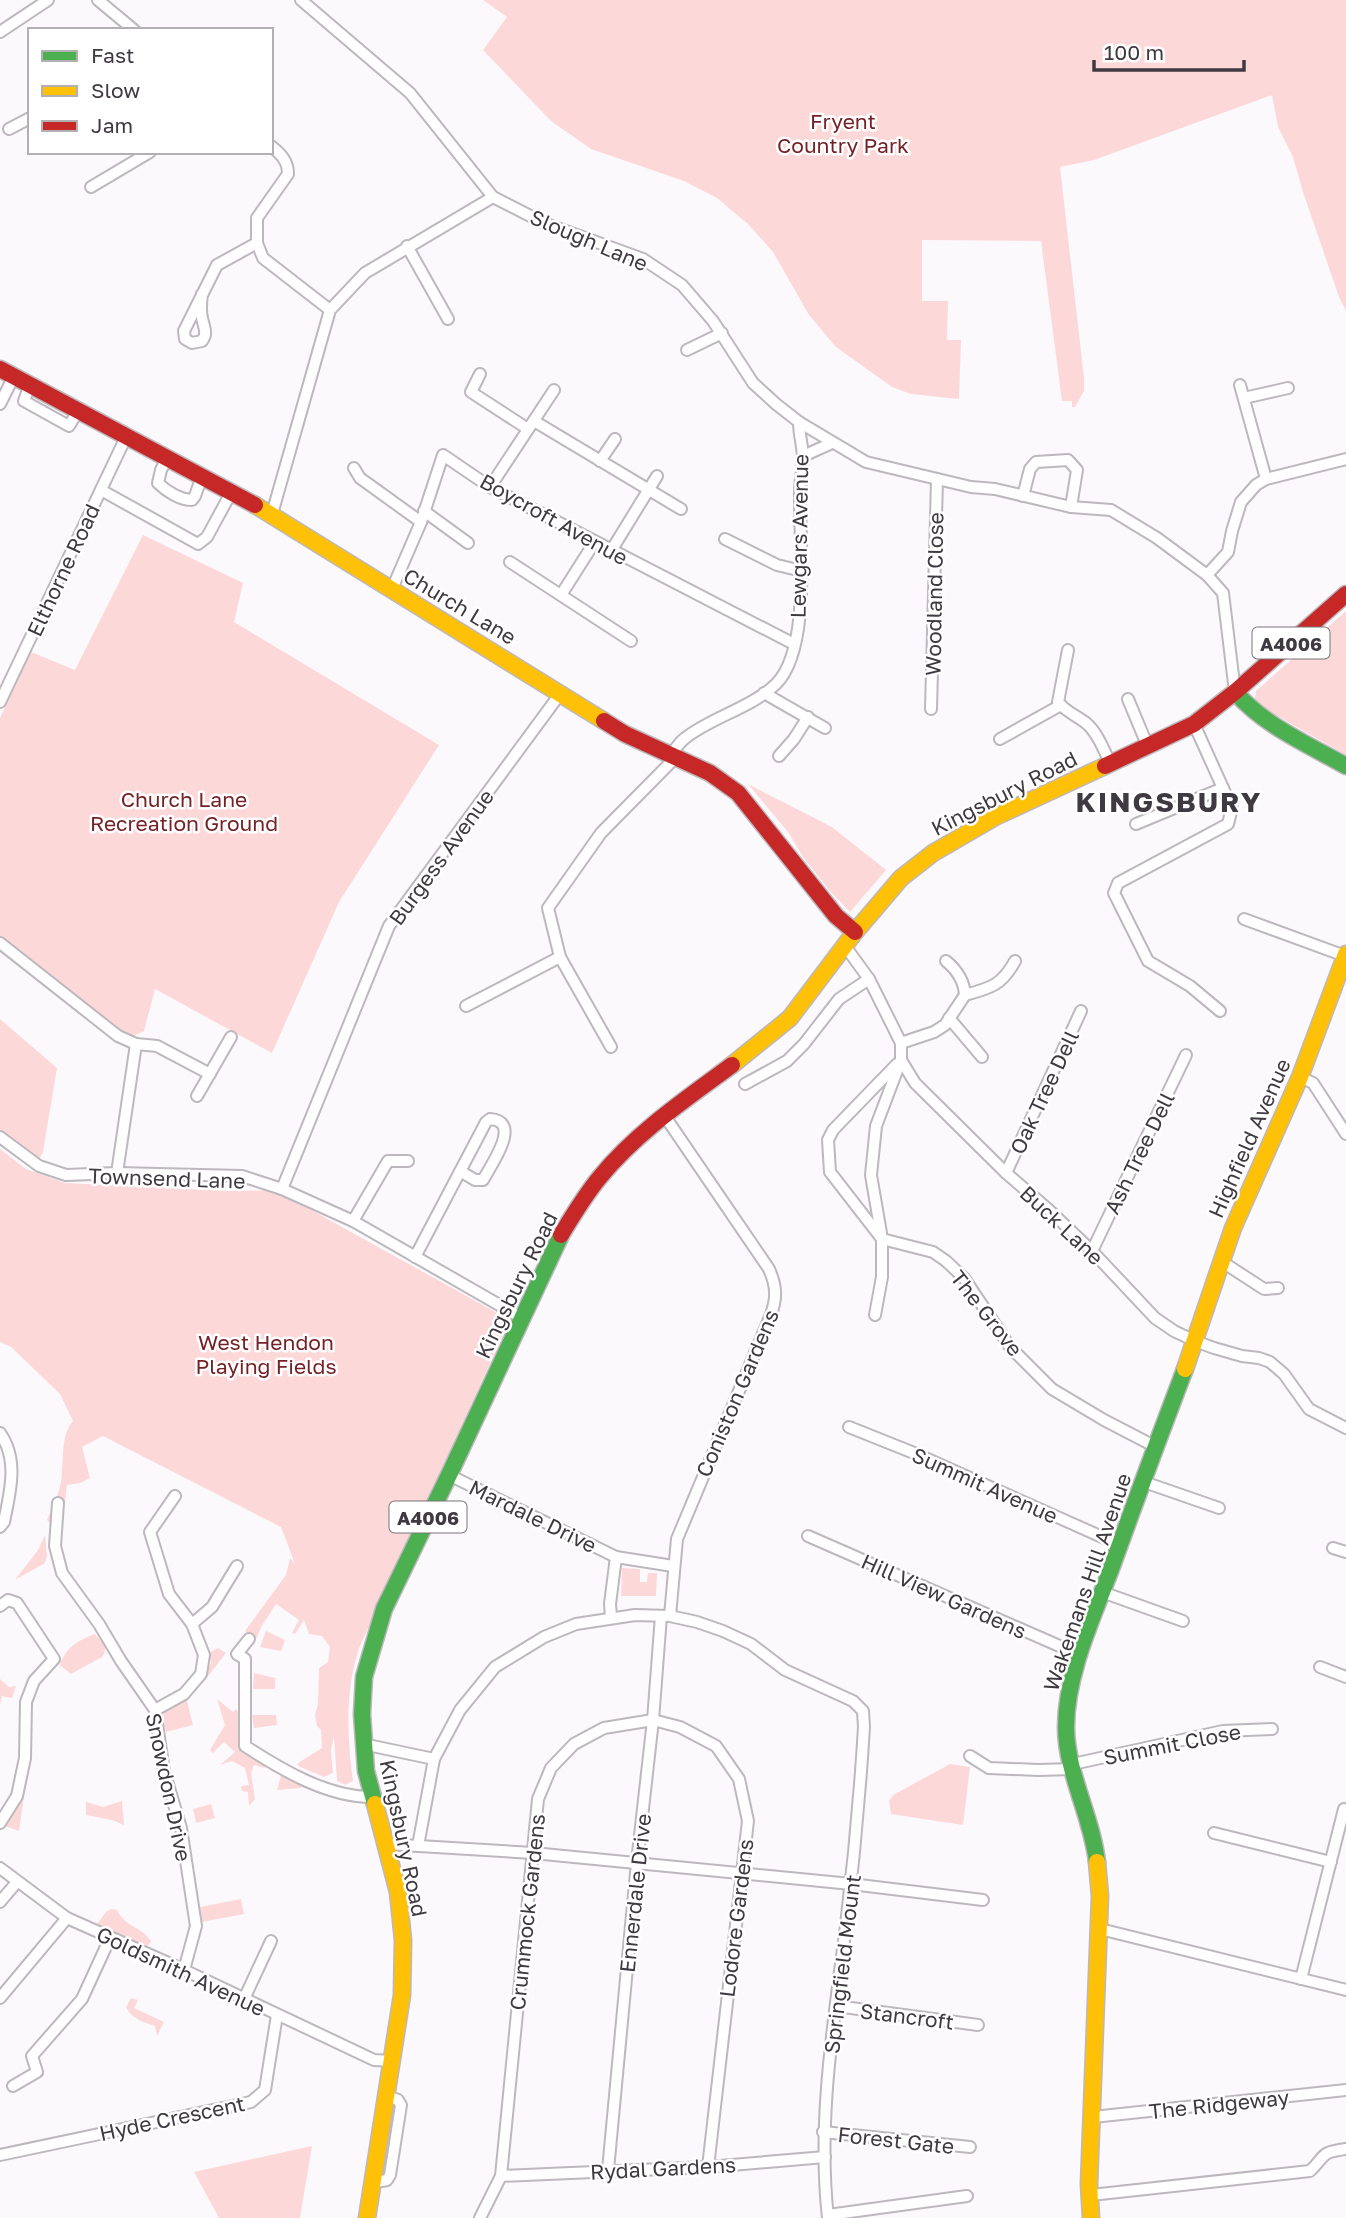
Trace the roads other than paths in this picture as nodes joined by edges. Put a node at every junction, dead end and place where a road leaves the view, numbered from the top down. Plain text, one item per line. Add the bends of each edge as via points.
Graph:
1 (48, 0) edge
2 (98, 0) edge
3 (301, 0) edge
4 (132, 28) edge
5 (0, 32) edge
6 (28, 119) edge
7 (9, 130) dead end
8 (273, 148) edge
9 (147, 154) edge
10 (91, 187) dead end
11 (493, 197) junction
12 (257, 243) junction
13 (407, 246) junction
14 (202, 293) dead end
15 (330, 310) junction
16 (448, 319) dead end
17 (722, 333) junction
18 (688, 350) dead end
19 (7, 372) edge
20 (480, 374) dead end
21 (1240, 385) dead end
22 (1288, 388) dead end
23 (554, 390) dead end
24 (1244, 398) junction
25 (0, 404) edge
26 (799, 422) junction
27 (531, 425) junction
28 (126, 437) junction
29 (615, 439) dead end
30 (832, 443) junction
31 (803, 456) junction
32 (167, 458) junction
33 (1346, 459) edge
34 (600, 461) junction
35 (354, 468) dead end
36 (202, 476) junction
37 (657, 476) dead end
38 (937, 479) junction
39 (1266, 479) junction
40 (490, 487) junction
41 (101, 490) junction
42 (649, 490) junction
43 (232, 491) junction
44 (1023, 496) junction
45 (1071, 507) junction
46 (681, 509) dead end
47 (272, 514) junction
48 (423, 517) junction
49 (725, 539) dead end
50 (468, 542) dead end
51 (594, 542) junction
52 (611, 551) junction
53 (510, 562) dead end
54 (802, 571) junction
55 (1207, 575) junction
56 (393, 589) junction
57 (1346, 594) edge
58 (561, 595) junction
59 (631, 641) dead end
60 (794, 644) junction
61 (1068, 650) dead end
62 (1235, 692) junction
63 (764, 693) junction
64 (559, 694) junction
65 (1128, 699) dead end
66 (0, 702) edge
67 (1061, 705) junction
68 (931, 709) dead end
69 (808, 717) junction
70 (1194, 724) junction
71 (825, 728) dead end
72 (1000, 739) dead end
73 (1149, 747) junction
74 (779, 755) dead end
75 (673, 756) junction
76 (1110, 763) junction
77 (1346, 766) edge
78 (1223, 788) junction
79 (1136, 824) dead end
80 (1244, 919) dead end
81 (850, 939) junction
82 (0, 943) edge
83 (1345, 955) edge
84 (560, 957) junction
85 (946, 961) dead end
86 (1015, 961) dead end
87 (869, 979) junction
88 (965, 995) junction
89 (466, 1006) dead end
90 (1081, 1011) dead end
91 (1220, 1011) dead end
92 (949, 1018) junction
93 (231, 1037) dead end
94 (901, 1043) junction
95 (136, 1044) junction
96 (611, 1047) dead end
97 (1186, 1055) dead end
98 (982, 1057) dead end
99 (901, 1060) junction
100 (210, 1074) junction
101 (1300, 1077) junction
102 (745, 1084) dead end
103 (197, 1096) dead end
104 (664, 1115) junction
105 (1346, 1134) edge
106 (0, 1137) edge
107 (408, 1161) dead end
108 (460, 1171) junction
109 (117, 1173) junction
110 (1006, 1173) junction
111 (282, 1189) junction
112 (353, 1221) junction
113 (882, 1239) junction
114 (1092, 1251) junction
115 (415, 1257) junction
116 (1221, 1261) junction
117 (1278, 1288) dead end
118 (875, 1315) dead end
119 (522, 1318) junction
120 (1195, 1341) junction
121 (849, 1427) dead end
122 (1346, 1428) edge
123 (0, 1433) edge
124 (1156, 1447) junction
125 (449, 1475) junction
126 (1144, 1482) junction
127 (174, 1496) dead end
128 (58, 1503) dead end
129 (1219, 1508) dead end
130 (0, 1527) edge
131 (808, 1536) dead end
132 (1120, 1545) junction
133 (1333, 1548) dead end
134 (1346, 1552) edge
135 (617, 1557) junction
136 (237, 1566) dead end
137 (673, 1566) junction
138 (1102, 1592) junction
139 (0, 1606) edge
140 (666, 1616) junction
141 (611, 1617) junction
142 (1183, 1621) dead end
143 (192, 1625) junction
144 (249, 1639) dead end
145 (1080, 1656) junction
146 (1320, 1667) dead end
147 (1346, 1677) edge
148 (155, 1710) junction
149 (653, 1720) junction
150 (1272, 1729) dead end
151 (363, 1744) junction
152 (970, 1756) dead end
153 (434, 1759) junction
154 (1073, 1766) junction
155 (372, 1797) junction
156 (1344, 1809) dead end
157 (0, 1823) edge
158 (1214, 1833) dead end
159 (386, 1844) junction
160 (418, 1846) junction
161 (533, 1853) junction
162 (637, 1862) junction
163 (1331, 1862) junction
164 (0, 1868) edge
165 (741, 1873) junction
166 (17, 1882) junction
167 (851, 1884) junction
168 (983, 1900) dead end
169 (0, 1902) edge
170 (67, 1918) junction
171 (1100, 1929) junction
172 (110, 1938) junction
173 (271, 1941) dead end
174 (184, 1970) junction
175 (1301, 1979) junction
176 (1346, 1990) edge
177 (0, 1998) edge
178 (244, 1998) junction
179 (836, 2006) junction
180 (277, 2015) junction
181 (978, 2025) dead end
182 (392, 2061) junction
183 (13, 2086) dead end
184 (1346, 2090) edge
185 (1093, 2117) junction
186 (823, 2132) junction
187 (970, 2147) dead end
188 (1346, 2149) edge
189 (0, 2155) edge
190 (825, 2157) junction
191 (708, 2166) junction
192 (608, 2171) junction
193 (501, 2175) junction
194 (1091, 2195) junction
195 (967, 2196) dead end
196 (828, 2217) edge
197 (367, 2218) edge
198 (480, 2218) edge
199 (1091, 2218) edge

1 - 5 street
2 - 4 street
3 - 11 street via 410,93
6 - 7 street
8 - 12 street via 282,155 288,174 257,218
9 - 10 street
11 - 13 street
11 - 17 street, Slough Lane via 544,223 643,259 682,285
12 - 14 street via 217,265
12 - 15 street via 263,258
13 - 15 street via 365,273
13 - 16 street
15 - 47 street
17 - 18 street
17 - 26 street, Slough Lane via 753,383
19 - 25 street
19 - 28 main road, Church Lane
20 - 27 street via 471,392
21 - 24 street
22 - 24 street
23 - 27 street
24 - 39 street
26 - 30 street, Slough Lane
26 - 31 street, Lewgars Avenue
27 - 34 street
27 - 40 street
28 - 32 main road, Church Lane
28 - 41 street, Elthorne Road
29 - 34 street
30 - 31 street
30 - 38 street, Slough Lane via 866,462
31 - 54 street, Lewgars Avenue
32 - 36 main road, Church Lane
32 - 36 street via 159,482 187,501 195,496
33 - 39 street
34 - 42 street
35 - 48 street via 360,478
36 - 43 main road, Church Lane
37 - 42 street
38 - 44 street, Slough Lane
38 - 68 street, Woodland Close
39 - 55 street via 1241,502 1228,552
40 - 48 street, Boycroft Avenue via 443,455
40 - 51 street, Boycroft Avenue
41 - 43 street via 198,544 207,537
41 - 66 street, Elthorne Road
42 - 46 street
42 - 52 street
43 - 47 main road, Church Lane
44 - 45 street, Slough Lane
44 - 45 street via 1030,469 1037,462 1068,460 1077,470
45 - 55 street, Slough Lane via 1111,510
47 - 56 main road, Church Lane
48 - 50 street
48 - 56 street, Boycroft Avenue
49 - 54 street via 776,565
51 - 52 street, Boycroft Avenue
51 - 58 street
52 - 60 street, Boycroft Avenue
53 - 58 street
54 - 60 street, Lewgars Avenue
55 - 62 street, Slough Lane via 1223,593
56 - 64 main road, Church Lane
57 - 62 main road, Kingsbury Road / A4006
58 - 59 street
60 - 63 street, Lewgars Avenue via 783,675
61 - 67 street
62 - 70 main road, Kingsbury Road / A4006
62 - 77 main road via 1265,719
63 - 69 street
63 - 75 street, Lewgars Avenue via 687,737
64 - 75 main road, Church Lane via 625,734
64 - 111 street, Burgess Avenue via 389,926
65 - 73 street
67 - 72 street
67 - 76 street via 1087,724
69 - 71 street
69 - 74 street
70 - 73 main road, Kingsbury Road / A4006
70 - 78 street
73 - 76 main road, Kingsbury Road / A4006
75 - 81 main road, Church Lane via 710,773 738,793
75 - 84 street, Lewgars Avenue via 601,833 548,908
76 - 81 main road, Kingsbury Road / A4006 via 995,817 933,853 901,878
78 - 79 street
78 - 91 street via 1233,808 1228,824 1118,883 1114,893 1148,961
80 - 83 street
81 - 87 street
81 - 104 main road, Kingsbury Road / A4006 via 790,1018
82 - 95 street via 118,1036
83 - 101 main road, Highfield Avenue
84 - 89 street
84 - 96 street, Lewgars Avenue
85 - 88 street via 964,985
86 - 88 street via 1005,978
87 - 94 street
87 - 102 street via 839,999 787,1061
88 - 92 street
90 - 110 street, Oak Tree Dell
92 - 94 street via 946,1025
92 - 98 street
93 - 100 street
94 - 99 street
95 - 100 street via 158,1046
95 - 109 street
97 - 114 street, Ash Tree Dell
99 - 110 street, Buck Lane via 915,1083
99 - 113 street via 876,1126 871,1175
99 - 113 street via 828,1140 830,1172
100 - 103 street
101 - 105 street via 1313,1083
101 - 116 main road, Highfield Avenue
104 - 119 main road, Kingsbury Road / A4006 via 630,1145 582,1201 556,1242
104 - 137 street, Coniston Gardens via 769,1269 776,1292 684,1517
106 - 109 street, Townsend Lane via 39,1166 66,1175
107 - 112 street via 388,1161
108 - 108 street via 486,1122 501,1122 504,1138 483,1180
108 - 115 street
109 - 111 street, Townsend Lane via 242,1176
110 - 114 street, Buck Lane
111 - 112 street, Townsend Lane
112 - 115 street, Townsend Lane
113 - 118 street
113 - 124 street, The Grove via 933,1252 946,1261 964,1278 1010,1347 1052,1389
114 - 120 street, Buck Lane via 1155,1318
115 - 119 street, Townsend Lane
116 - 117 street via 1264,1289
116 - 120 main road, Highfield Avenue
119 - 125 main road, Kingsbury Road / A4006
120 - 122 street, Buck Lane via 1270,1362 1309,1409
120 - 124 main road, Wakemans Hill Avenue
121 - 132 street, Summit Avenue
123 - 130 street via 7,1444 13,1480
124 - 126 main road, Wakemans Hill Avenue
125 - 135 street, Mardale Drive
125 - 151 main road, Kingsbury Road / A4006 via 376,1634 364,1677
126 - 129 street
126 - 132 main road, Wakemans Hill Avenue
127 - 143 street via 150,1532 169,1594
128 - 148 street, Snowdon Drive via 55,1546 62,1573
131 - 145 street, Hill View Gardens
132 - 138 main road, Wakemans Hill Avenue
133 - 134 street
135 - 137 street, Mardale Drive
135 - 141 street, Mardale Drive
136 - 143 street via 212,1607
137 - 140 street, Coniston Gardens
138 - 142 street
138 - 145 main road, Wakemans Hill Avenue
139 - 157 street via 8,1600 16,1604 54,1659 34,1681 26,1702 19,1789
140 - 141 street
140 - 149 street, Ennerdale Drive
140 - 167 street, Springfield Mount via 697,1622 751,1644 785,1670 853,1701 863,1711
141 - 153 street via 544,1637 495,1667 460,1710
143 - 148 street via 204,1655 201,1674 184,1694
144 - 155 street via 237,1654 245,1659 246,1746 341,1794
145 - 154 main road, Wakemans Hill Avenue via 1065,1715
146 - 147 street
148 - 174 street, Snowdon Drive via 197,1926
149 - 161 street, Crummock Gardens via 604,1728 573,1744 551,1768 538,1799
149 - 162 street, Ennerdale Drive
149 - 165 street, Lodore Gardens via 680,1727 716,1746 739,1779 748,1821
150 - 154 street, Summit Close via 1223,1731
151 - 153 street
151 - 155 main road, Kingsbury Road / A4006
152 - 154 street, Summit Close via 989,1768
153 - 160 street
154 - 171 main road, Wakemans Hill Avenue via 1095,1847
155 - 159 main road, Kingsbury Road / A4006
156 - 163 street
158 - 163 street
159 - 160 street
159 - 182 main road, Kingsbury Road / A4006 via 403,1940 402,1995
160 - 161 street
161 - 162 street
161 - 193 street, Crummock Gardens
162 - 165 street
162 - 192 street, Ennerdale Drive
163 - 175 street
164 - 166 street, Goldsmith Avenue
165 - 167 street
165 - 191 street, Lodore Gardens
166 - 169 street
166 - 170 street, Goldsmith Avenue
167 - 168 street
167 - 179 street, Springfield Mount
170 - 172 street, Goldsmith Avenue
170 - 177 street
171 - 175 street
171 - 185 main road, Wakemans Hill Avenue
172 - 174 street, Goldsmith Avenue
172 - 183 street via 82,1999 32,2056 37,2072
173 - 178 street
174 - 178 street, Goldsmith Avenue
175 - 176 street
178 - 180 street, Goldsmith Avenue
179 - 181 street, Stancroft
179 - 186 street, Springfield Mount
180 - 182 street, Goldsmith Avenue via 374,2060
180 - 189 street, Hyde Crescent via 265,2090 251,2102
182 - 197 main road, Kingsbury Road / A4006
184 - 185 street, The Ridgeway
185 - 194 main road, Wakemans Hill Avenue
186 - 187 street, Forest Gate
186 - 190 street, Springfield Mount
188 - 194 street via 1329,2151 1310,2171
190 - 191 street, Rydal Gardens
190 - 196 street, Springfield Mount
191 - 192 street, Rydal Gardens
192 - 193 street, Rydal Gardens
193 - 198 street
194 - 199 main road, Wakemans Hill Avenue
195 - 196 street

